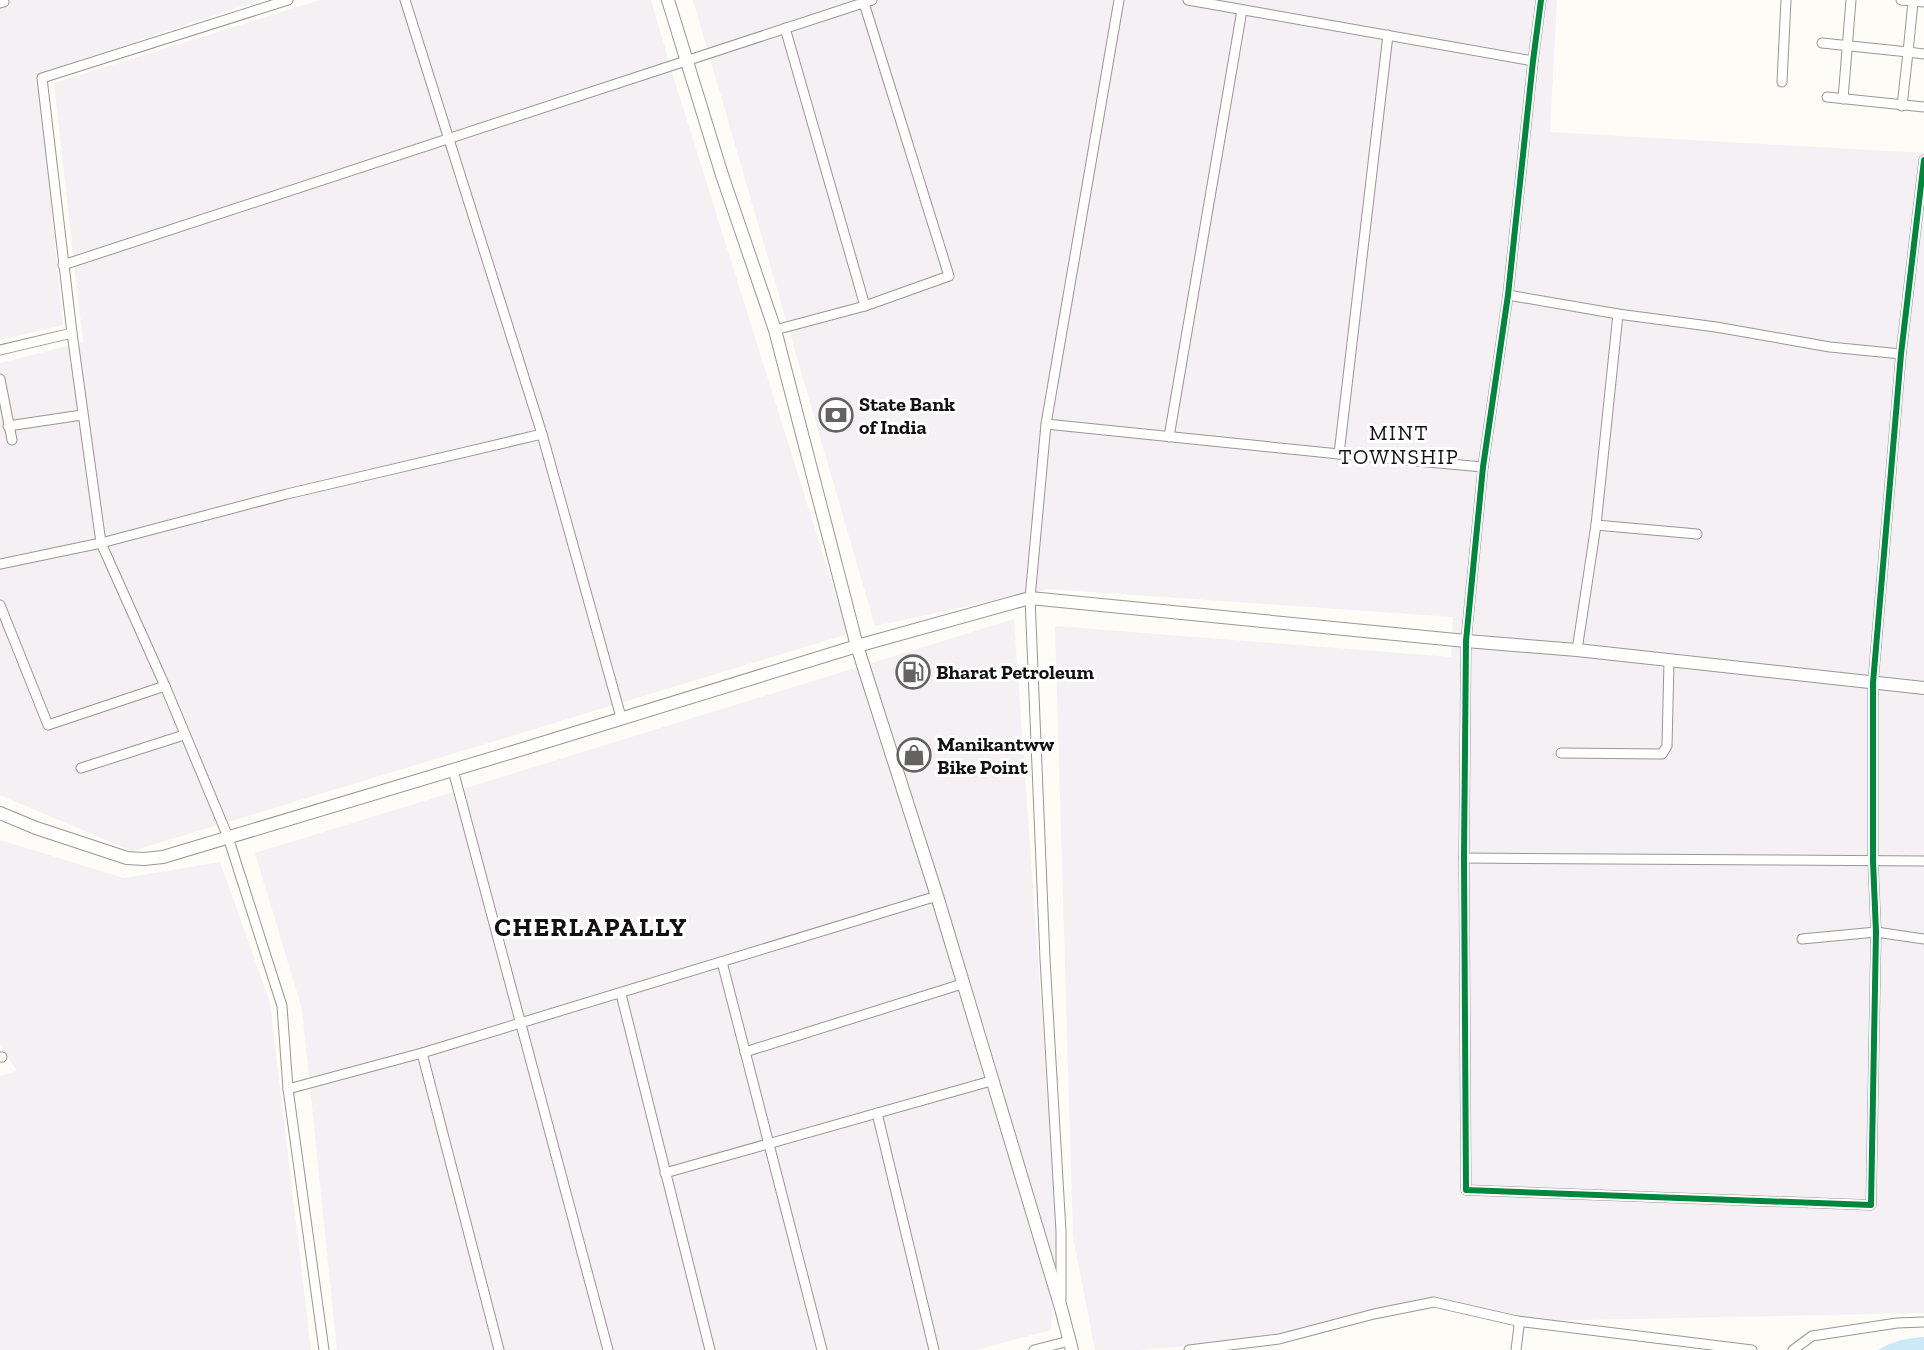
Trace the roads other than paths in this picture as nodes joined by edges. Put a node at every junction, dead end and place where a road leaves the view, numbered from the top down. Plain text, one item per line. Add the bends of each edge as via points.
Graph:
1 (288, 0) edge
2 (405, 0) edge
3 (668, 0) edge
4 (1119, 0) edge
5 (1188, 0) edge
6 (1541, 0) edge
7 (1786, 0) edge
8 (1851, 0) edge
9 (1901, 0) edge
10 (868, 1) edge
11 (1913, 2) junction
12 (1924, 2) edge
13 (1242, 10) junction
14 (785, 28) junction
15 (1388, 34) junction
16 (1822, 43) dead end
17 (1847, 46) junction
18 (1908, 52) junction
19 (1924, 54) edge
20 (687, 60) junction
21 (1533, 61) junction
22 (1782, 82) dead end
23 (1827, 97) dead end
24 (1843, 99) junction
25 (1902, 106) junction
26 (1924, 108) edge
27 (448, 138) junction
28 (1924, 160) edge
29 (63, 265) junction
30 (1508, 295) junction
31 (865, 306) junction
32 (1618, 314) junction
33 (775, 330) junction
34 (72, 333) junction
35 (0, 350) edge
36 (1901, 354) junction
37 (0, 379) edge
38 (82, 415) junction
39 (1046, 424) junction
40 (8, 426) junction
41 (542, 434) junction
42 (1169, 437) junction
43 (12, 440) dead end
44 (1339, 454) junction
45 (1483, 467) junction
46 (1596, 525) junction
47 (1697, 534) dead end
48 (101, 543) junction
49 (0, 564) edge
50 (1030, 598) junction
51 (0, 605) edge
52 (1466, 641) junction
53 (857, 646) junction
54 (1577, 650) junction
55 (1669, 661) junction
56 (1873, 683) junction
57 (165, 686) junction
58 (1924, 688) edge
59 (621, 717) junction
60 (184, 735) junction
61 (1561, 753) dead end
62 (81, 768) dead end
63 (453, 770) junction
64 (0, 813) edge
65 (228, 837) junction
66 (1464, 858) junction
67 (1873, 861) junction
68 (1924, 861) edge
69 (937, 896) junction
70 (1876, 932) junction
71 (1802, 939) dead end
72 (1924, 939) edge
73 (722, 962) junction
74 (962, 984) junction
75 (621, 994) junction
76 (521, 1024) junction
77 (745, 1052) junction
78 (422, 1053) junction
79 (991, 1081) junction
80 (288, 1089) junction
81 (877, 1113) junction
82 (769, 1144) junction
83 (665, 1173) junction
84 (1061, 1308) junction
85 (1517, 1321) junction
86 (1924, 1322) edge
87 (1071, 1345) edge
88 (324, 1350) edge
89 (499, 1350) edge
90 (608, 1350) edge
91 (710, 1350) edge
92 (822, 1350) edge
93 (934, 1350) edge
94 (1034, 1350) edge
95 (1189, 1350) edge
96 (1516, 1350) edge
97 (1752, 1350) edge
98 (1792, 1350) edge

1 - 29 street via 42,78
2 - 27 street
3 - 20 street
4 - 39 street
5 - 13 street
6 - 21 street
7 - 22 street
8 - 17 street
9 - 11 street
10 - 14 street
10 - 31 street via 949,276
11 - 12 street
11 - 18 street
13 - 15 street
13 - 42 street
14 - 20 street
14 - 31 street
15 - 21 street
15 - 44 street
16 - 17 street
17 - 18 street
17 - 24 street
18 - 19 street
18 - 25 street
20 - 27 street
20 - 33 street
21 - 30 street
23 - 24 street
24 - 25 street
25 - 26 street
27 - 29 street
27 - 41 street
28 - 36 street
29 - 34 street
30 - 32 street
30 - 45 street
31 - 33 street
32 - 36 street via 1830,347
32 - 46 street
33 - 53 street
34 - 35 street
34 - 38 street
36 - 56 street
37 - 40 street
38 - 40 street
38 - 48 street
39 - 42 street
39 - 50 street
40 - 43 street
41 - 48 street
41 - 59 street
42 - 44 street
44 - 45 street
45 - 52 street
46 - 47 street
46 - 54 street
48 - 49 street
48 - 57 street
50 - 52 street
50 - 53 street
50 - 84 street
51 - 57 street via 48,725
52 - 54 street
52 - 66 street
53 - 59 street
53 - 69 street
54 - 55 street
55 - 56 street
55 - 61 street via 1667,746 1662,754
56 - 58 street
56 - 67 street
57 - 60 street
59 - 63 street
60 - 62 street
60 - 65 street
63 - 65 street
63 - 76 street
64 - 65 street via 127,858 163,857
65 - 80 street via 282,1006
66 - 67 street
66 - 70 street via 1466,1190 1871,1205
67 - 68 street
67 - 70 street
69 - 73 street
69 - 74 street
70 - 71 street
70 - 72 street
73 - 75 street
73 - 77 street
74 - 77 street
74 - 79 street
75 - 76 street
75 - 83 street
76 - 78 street
76 - 90 street
77 - 82 street
78 - 80 street
78 - 89 street
79 - 81 street
79 - 84 street
80 - 88 street
81 - 82 street
81 - 93 street
82 - 83 street
82 - 92 street
83 - 91 street
84 - 87 street
85 - 95 street via 1434,1302 1279,1339
85 - 96 street via 1520,1326
85 - 97 street
86 - 98 street via 1812,1336
87 - 94 street

